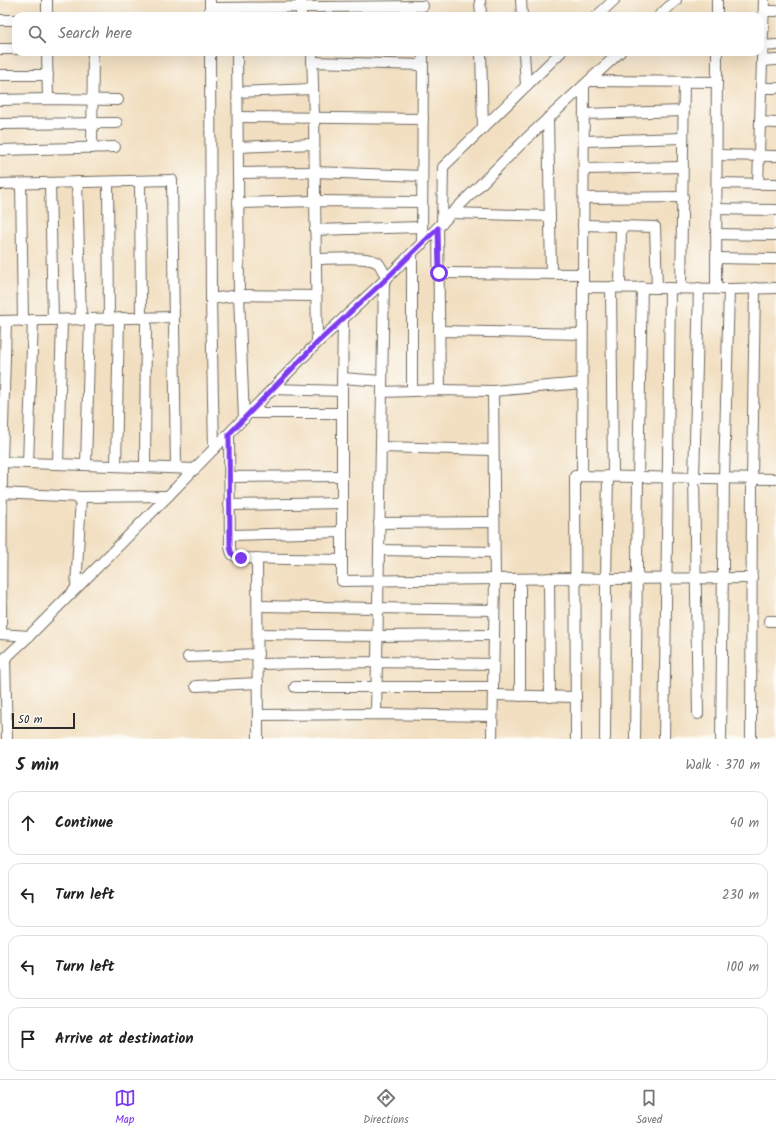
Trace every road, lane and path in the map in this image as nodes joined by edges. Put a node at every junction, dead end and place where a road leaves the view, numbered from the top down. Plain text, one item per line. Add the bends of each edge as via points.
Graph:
1 (47, 0) edge
2 (480, 0) edge
3 (522, 0) edge
4 (614, 0) edge
5 (676, 0) edge
6 (717, 0) edge
7 (764, 0) edge
8 (423, 7) edge
9 (210, 8) edge
10 (301, 8) edge
11 (776, 10) edge
12 (764, 11) joint
13 (47, 12) edge
14 (481, 12) edge
15 (522, 12) edge
16 (601, 12) edge
17 (663, 12) edge
18 (717, 12) edge
19 (0, 20) edge
20 (12, 20) edge
21 (776, 45) edge
22 (764, 46) edge
23 (0, 49) edge
24 (12, 49) edge
25 (47, 56) edge
26 (93, 56) edge
27 (210, 56) edge
28 (237, 56) edge
29 (423, 56) edge
30 (481, 56) edge
31 (524, 56) edge
32 (557, 56) edge
33 (616, 56) edge
34 (717, 56) edge
35 (762, 56) edge
36 (312, 57) edge
37 (762, 60) junction
38 (776, 60) edge
39 (423, 65) junction
40 (0, 75) edge
41 (48, 75) junction
42 (684, 82) junction
43 (717, 82) junction
44 (586, 83) junction
45 (526, 86) junction
46 (761, 88) junction
47 (776, 88) edge
48 (313, 89) junction
49 (238, 92) junction
50 (48, 99) junction
51 (92, 99) junction
52 (0, 100) edge
53 (118, 100) dead end
54 (684, 111) junction
55 (584, 114) junction
56 (238, 118) junction
57 (314, 118) junction
58 (548, 118) junction
59 (422, 119) junction
60 (760, 122) junction
61 (92, 123) junction
62 (117, 123) dead end
63 (776, 123) edge
64 (0, 124) edge
65 (483, 128) junction
66 (683, 138) junction
67 (584, 141) junction
68 (314, 144) junction
69 (115, 147) dead end
70 (238, 147) junction
71 (92, 148) junction
72 (0, 150) edge
73 (717, 155) junction
74 (759, 155) junction
75 (776, 156) edge
76 (683, 167) junction
77 (584, 169) junction
78 (314, 172) junction
79 (238, 173) junction
80 (422, 176) junction
81 (140, 181) junction
82 (77, 182) junction
83 (108, 182) junction
84 (50, 183) junction
85 (717, 183) junction
86 (0, 184) edge
87 (21, 184) junction
88 (758, 184) junction
89 (776, 184) edge
90 (682, 197) junction
91 (584, 198) junction
92 (315, 201) junction
93 (422, 202) junction
94 (238, 203) junction
95 (717, 209) junction
96 (776, 210) edge
97 (453, 213) junction
98 (550, 216) junction
99 (583, 225) junction
100 (440, 226) junction
101 (621, 226) junction
102 (422, 227) junction
103 (315, 230) junction
104 (716, 234) junction
105 (776, 235) edge
106 (422, 244) junction
107 (412, 254) junction
108 (716, 258) junction
109 (316, 259) junction
110 (776, 259) edge
111 (439, 273) junction
112 (551, 274) junction
113 (583, 274) junction
114 (385, 279) junction
115 (582, 287) junction
116 (615, 287) junction
117 (642, 287) junction
118 (657, 288) junction
119 (670, 288) junction
120 (681, 288) junction
121 (699, 288) junction
122 (716, 288) junction
123 (755, 288) junction
124 (776, 288) edge
125 (729, 289) junction
126 (239, 295) junction
127 (316, 296) junction
128 (211, 299) junction
129 (174, 317) junction
130 (143, 318) junction
131 (86, 319) junction
132 (109, 319) junction
133 (120, 319) junction
134 (343, 319) junction
135 (57, 320) junction
136 (3, 321) edge
137 (28, 321) junction
138 (439, 331) junction
139 (582, 334) junction
140 (317, 343) junction
141 (342, 378) junction
142 (382, 381) junction
143 (582, 383) junction
144 (272, 389) junction
145 (440, 390) junction
146 (342, 391) junction
147 (412, 391) junction
148 (493, 391) junction
149 (382, 392) junction
150 (342, 413) junction
151 (247, 416) junction
152 (229, 434) junction
153 (381, 447) junction
154 (214, 449) junction
155 (493, 450) junction
156 (1, 462) edge
157 (28, 463) junction
158 (58, 464) junction
159 (86, 465) junction
160 (116, 466) junction
161 (145, 467) junction
162 (176, 468) junction
163 (195, 468) junction
164 (342, 476) junction
165 (582, 476) junction
166 (611, 476) junction
167 (229, 477) junction
168 (638, 477) junction
169 (667, 477) junction
170 (694, 478) junction
171 (724, 478) junction
172 (752, 479) junction
173 (776, 479) edge
174 (1, 493) edge
175 (81, 496) junction
176 (168, 496) junction
177 (342, 503) junction
178 (229, 505) junction
179 (494, 522) junction
180 (379, 523) junction
181 (342, 532) junction
182 (230, 535) junction
183 (378, 550) junction
184 (494, 552) junction
185 (258, 558) junction
186 (342, 560) junction
187 (549, 578) junction
188 (575, 578) junction
189 (638, 578) junction
190 (695, 578) junction
191 (723, 578) junction
192 (752, 578) junction
193 (520, 579) junction
194 (667, 579) junction
195 (378, 580) junction
196 (494, 580) junction
197 (606, 580) junction
198 (76, 588) junction
199 (258, 606) junction
200 (378, 609) junction
201 (494, 610) junction
202 (0, 634) edge
203 (259, 634) junction
204 (494, 635) junction
205 (29, 636) junction
206 (377, 636) junction
207 (258, 654) junction
208 (188, 657) dead end
209 (2, 660) edge
210 (377, 662) junction
211 (258, 664) junction
212 (493, 664) junction
213 (258, 683) junction
214 (196, 686) dead end
215 (296, 687) dead end
216 (376, 688) junction
217 (493, 691) junction
218 (520, 696) junction
219 (550, 697) junction
220 (576, 697) junction
221 (376, 714) junction
222 (698, 714) dead end
223 (258, 715) junction
224 (492, 716) junction
225 (7, 739) edge
226 (258, 739) edge
227 (492, 739) edge
228 (576, 739) edge
229 (605, 739) edge
230 (635, 739) edge
231 (664, 739) edge
232 (721, 739) edge
233 (751, 739) edge

1 - 13 street
2 - 14 street
3 - 15 street
4 - 16 street
5 - 17 street
6 - 18 street
7 - 12 street
8 - 10 street
9 - 10 street
11 - 12 street
19 - 20 street
21 - 22 street
23 - 24 street
25 - 41 street
26 - 51 street
27 - 128 street
28 - 49 street
29 - 39 street
30 - 65 street
31 - 45 street
32 - 45 street
33 - 44 street
34 - 43 street
35 - 37 street
36 - 39 street
36 - 48 street
37 - 38 street
37 - 46 street
39 - 59 street
40 - 41 street
41 - 50 street
42 - 43 street
42 - 44 street
42 - 54 street
43 - 73 street
44 - 55 street
44 - 58 street
45 - 65 street
46 - 47 street
46 - 60 street
48 - 49 street
48 - 57 street
49 - 56 street
50 - 51 street
50 - 52 street
51 - 53 street
51 - 61 street
54 - 55 street
54 - 66 street
55 - 67 street
56 - 57 street
56 - 70 street
57 - 59 street
57 - 68 street
58 - 97 street
58 - 98 street
59 - 80 street
60 - 63 street
60 - 74 street
61 - 62 street
61 - 64 street
61 - 71 street
65 - 100 street via 443,166
66 - 67 street
66 - 76 street
67 - 77 street
68 - 70 street
68 - 78 street
69 - 71 street
70 - 79 street
71 - 72 street
73 - 74 street
73 - 85 street
74 - 75 street
74 - 88 street
76 - 77 street
76 - 90 street
77 - 91 street
78 - 79 street
78 - 80 street
78 - 92 street
79 - 94 street
80 - 93 street
81 - 83 street
81 - 129 street via 172,180
81 - 130 street
82 - 83 street
82 - 84 street
82 - 131 street
83 - 132 street
84 - 87 street
84 - 135 street
85 - 88 street
85 - 95 street
86 - 87 street
87 - 137 street
88 - 89 street
90 - 91 street
90 - 120 street
91 - 99 street
92 - 93 street
92 - 94 street
92 - 103 street
93 - 102 street
94 - 126 street
95 - 96 street
95 - 104 street
97 - 98 street
97 - 100 street
98 - 112 street
99 - 101 street
99 - 113 street
100 - 106 street
100 - 111 street
101 - 116 street
101 - 118 street via 655,227
102 - 103 street
102 - 106 street
103 - 109 street
104 - 105 street
104 - 108 street
106 - 107 street
107 - 114 street
107 - 147 street
108 - 110 street
108 - 122 street
109 - 114 street via 374,260 379,264
109 - 127 street
111 - 112 street
111 - 138 street
112 - 113 street
113 - 115 street
114 - 134 street
114 - 142 street
115 - 116 street
115 - 139 street
116 - 117 street
116 - 166 street
117 - 118 street
117 - 168 street
118 - 119 street
119 - 120 street
119 - 169 street
120 - 121 street
121 - 122 street
121 - 170 street
122 - 125 street
123 - 124 street
123 - 125 street
123 - 172 street
125 - 171 street
126 - 127 street
126 - 128 street
126 - 151 street
127 - 140 street
128 - 154 street
129 - 130 street
129 - 162 street
130 - 133 street
130 - 161 street
131 - 132 street
131 - 135 street
131 - 159 street
132 - 133 street
133 - 160 street
134 - 140 street
134 - 141 street
135 - 137 street
135 - 158 street
136 - 137 street
136 - 156 street
137 - 157 street
138 - 139 street
138 - 145 street
139 - 143 street
140 - 144 street
141 - 142 street
141 - 146 street
142 - 149 street
143 - 148 street
143 - 165 street
144 - 146 street
144 - 151 street
145 - 147 street
145 - 148 street
146 - 150 street
147 - 149 street
148 - 155 street
149 - 153 street
150 - 151 street
150 - 164 street
151 - 152 street
152 - 154 street
152 - 167 street
153 - 155 street
153 - 180 street
154 - 163 street
155 - 179 street
156 - 157 street
156 - 174 street
157 - 158 street
158 - 159 street
159 - 160 street
160 - 161 street
161 - 162 street
162 - 163 street
163 - 176 street
164 - 167 street
164 - 177 street
165 - 166 street
165 - 188 street via 575,476
166 - 168 street
166 - 197 street
167 - 178 street
168 - 169 street
168 - 189 street
169 - 170 street
169 - 194 street
170 - 171 street
170 - 190 street
171 - 172 street
171 - 191 street
172 - 173 street
172 - 192 street
174 - 175 street
174 - 202 street
175 - 176 street
175 - 198 street
176 - 198 street
177 - 178 street
177 - 181 street
178 - 182 street
179 - 180 street
179 - 184 street
180 - 183 street
181 - 182 street
181 - 186 street
182 - 185 street via 231,554 234,557
183 - 184 street
183 - 195 street
184 - 196 street
185 - 186 street
185 - 199 street
186 - 195 street via 342,581
187 - 188 street
187 - 193 street
187 - 219 street
188 - 197 street
188 - 220 street
189 - 194 street
189 - 197 street
189 - 230 street
190 - 191 street
190 - 194 street
190 - 222 street
191 - 192 street
191 - 232 street
192 - 233 street
193 - 196 street
193 - 218 street
194 - 231 street
195 - 196 street
195 - 200 street
196 - 201 street
197 - 229 street
198 - 205 street
199 - 200 street
199 - 203 street
200 - 201 street
200 - 206 street
201 - 204 street
202 - 205 street
203 - 206 street
203 - 207 street
204 - 206 street
204 - 212 street
205 - 209 street
206 - 210 street
207 - 208 street
207 - 211 street
209 - 225 street
210 - 211 street
210 - 212 street
210 - 216 street
211 - 213 street
212 - 217 street
213 - 214 street
213 - 223 street
215 - 216 street
216 - 217 street
216 - 221 street
217 - 218 street
217 - 224 street
218 - 219 street
219 - 220 street
220 - 228 street
221 - 223 street
221 - 224 street
223 - 226 street
224 - 227 street

